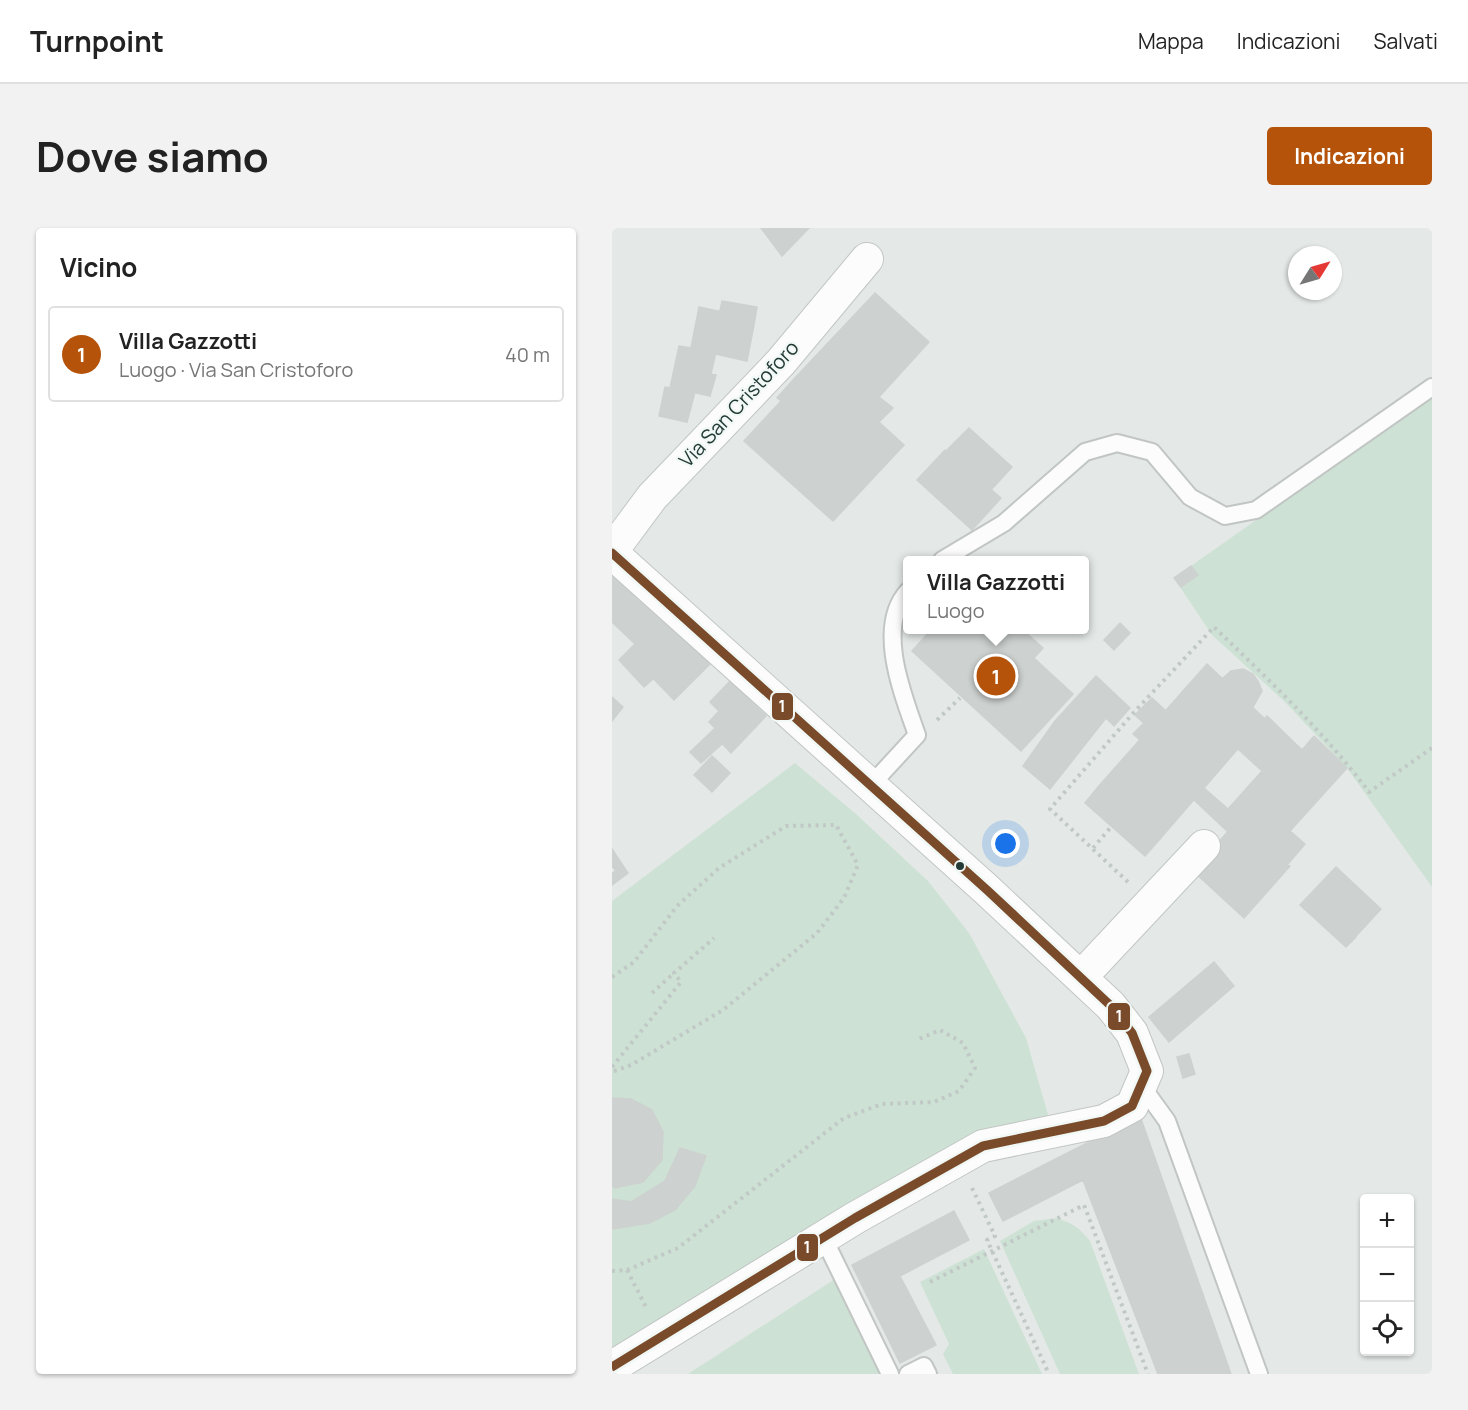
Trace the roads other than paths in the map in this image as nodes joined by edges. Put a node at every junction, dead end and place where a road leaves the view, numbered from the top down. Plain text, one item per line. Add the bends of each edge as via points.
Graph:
1 (867, 259) dead end
2 (1432, 387) edge
3 (612, 552) edge
4 (950, 556) edge
5 (903, 596) edge
6 (870, 786) junction
7 (1204, 846) dead end
8 (1081, 977) junction
9 (1141, 1085) junction
10 (824, 1239) junction
11 (612, 1367) edge
12 (890, 1374) edge
13 (908, 1374) edge
14 (928, 1374) edge
15 (1259, 1374) edge

1 - 3 street, Via San Cristoforo via 781,362 652,498
2 - 4 lane via 1256,510 1225,516 1190,497 1152,452 1117,443 1085,452 1004,523
3 - 6 street, Via San Cristoforo
5 - 6 lane via 892,628 898,680 918,735
6 - 8 street, Via San Cristoforo
7 - 8 street
8 - 9 street, Via San Cristoforo via 1132,1033 1147,1071
9 - 10 street via 1132,1106 1104,1122 982,1146
9 - 15 lane via 1167,1121
10 - 11 street
10 - 12 lane
13 - 14 lane via 924,1366

